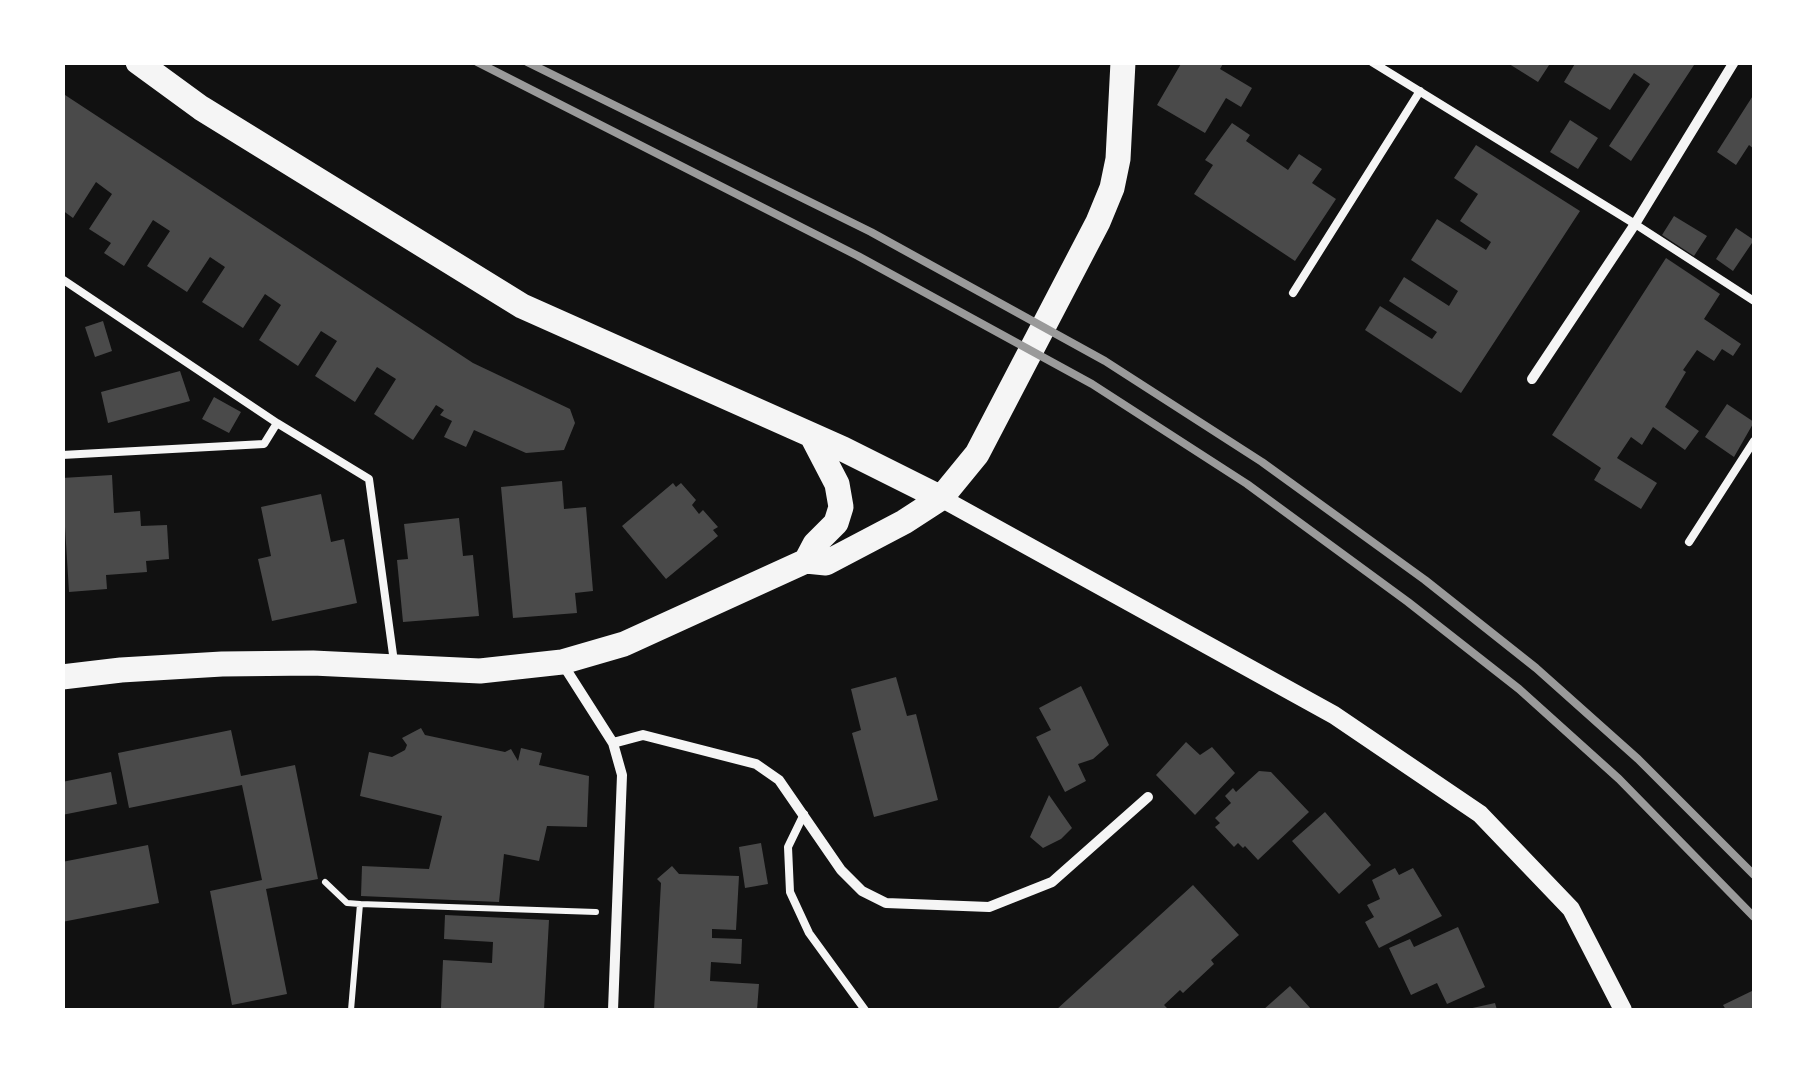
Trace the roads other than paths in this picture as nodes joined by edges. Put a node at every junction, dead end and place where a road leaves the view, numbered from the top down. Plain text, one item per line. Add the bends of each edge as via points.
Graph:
1 (138, 62) edge
2 (1124, 62) edge
3 (1372, 62) edge
4 (1734, 62) edge
5 (1420, 91) junction
6 (1635, 224) junction
7 (62, 279) edge
8 (1293, 293) dead end
9 (1754, 301) edge
10 (1532, 379) dead end
11 (277, 423) junction
12 (812, 436) junction
13 (1754, 442) edge
14 (62, 455) edge
15 (941, 498) junction
16 (1689, 542) dead end
17 (806, 561) junction
18 (562, 662) junction
19 (394, 668) junction
20 (62, 677) edge
21 (612, 743) junction
22 (1148, 796) dead end
23 (804, 814) junction
24 (613, 1010) edge
25 (865, 1010) edge
26 (1623, 1010) edge

1 - 12 main road via 201,108 522,306
2 - 15 main road via 1118,159 1098,222 977,454
3 - 5 lane
4 - 6 street
5 - 6 lane
5 - 8 lane
6 - 9 lane
6 - 10 street
7 - 11 lane
11 - 14 lane via 264,444
11 - 19 lane via 368,479
12 - 15 main road
12 - 17 main road via 841,507
13 - 16 lane
15 - 17 main road via 826,563
15 - 26 street via 1334,714 1480,814 1572,910
17 - 18 main road via 624,644
18 - 19 main road via 480,671
18 - 21 street
19 - 20 main road via 237,664
21 - 23 street via 643,735 756,764 779,780
21 - 24 street via 622,774
22 - 23 street via 1052,882 989,907 886,903 862,891
23 - 25 lane via 788,847 790,892 808,933

